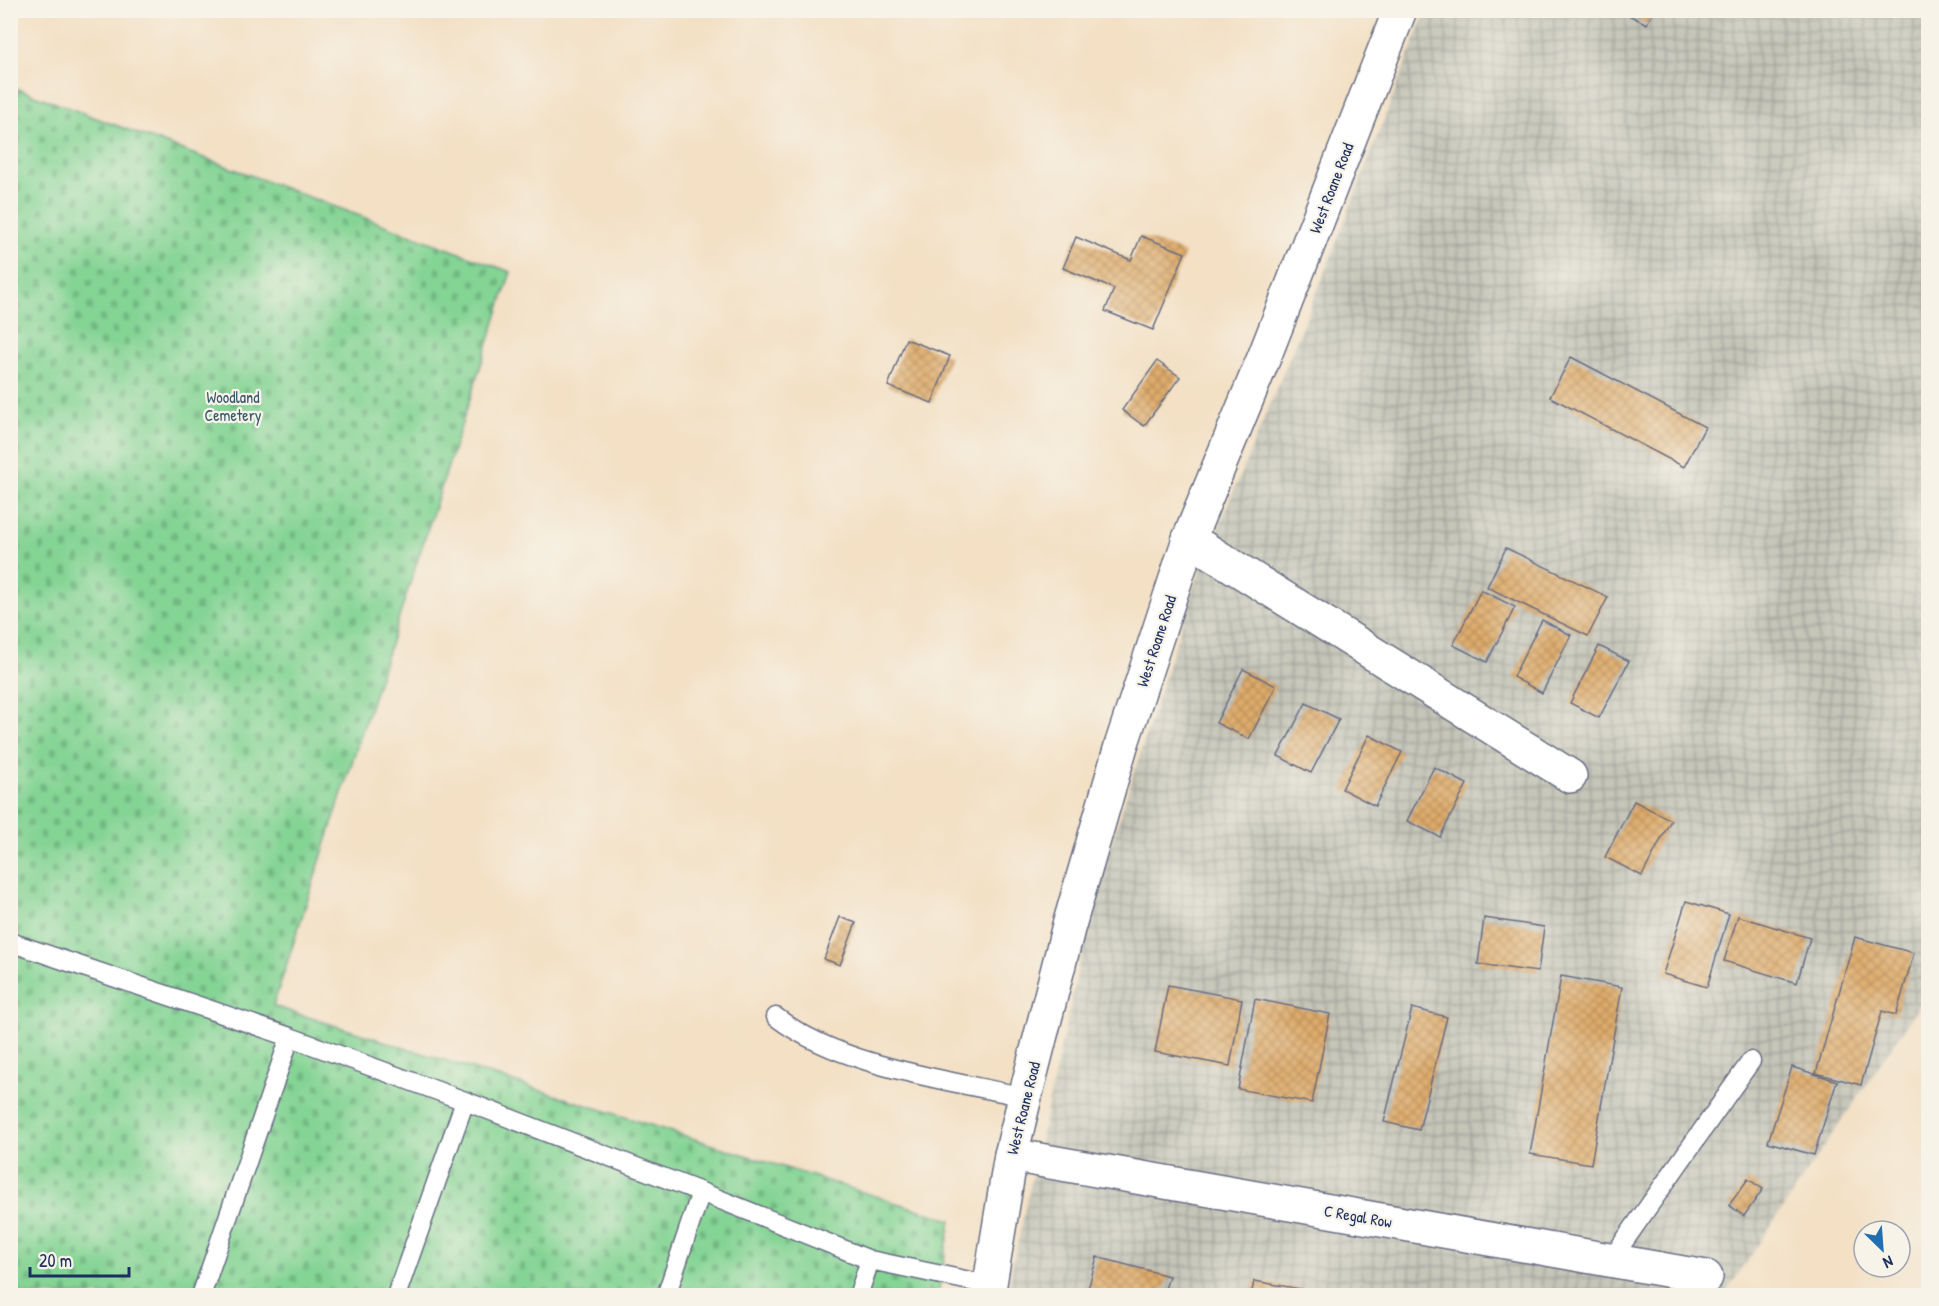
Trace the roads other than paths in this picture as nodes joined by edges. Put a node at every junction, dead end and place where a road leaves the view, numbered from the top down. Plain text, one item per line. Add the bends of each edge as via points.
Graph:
1 (1400, 10) edge
2 (1189, 539) junction
3 (1570, 776) dead end
4 (10, 942) edge
5 (776, 1017) dead end
6 (290, 1037) junction
7 (1751, 1061) dead end
8 (1024, 1097) junction
9 (465, 1101) junction
10 (1011, 1155) junction
11 (701, 1192) junction
12 (870, 1260) junction
13 (1610, 1261) junction
14 (1706, 1277) dead end
15 (988, 1290) edge
16 (201, 1296) edge
17 (396, 1296) edge
18 (666, 1296) edge
19 (858, 1296) edge

1 - 2 street, West Roane Road
2 - 3 street
2 - 8 street, West Roane Road via 1121,746
4 - 6 lane
5 - 8 lane via 793,1030 871,1063
6 - 9 lane
6 - 16 lane
7 - 13 lane
8 - 10 street, West Roane Road
9 - 11 lane
9 - 17 lane
10 - 13 street, C Regal Row
10 - 15 street, West Roane Road
11 - 12 lane
11 - 18 lane
12 - 15 lane
12 - 19 lane
13 - 14 street, C Regal Row

